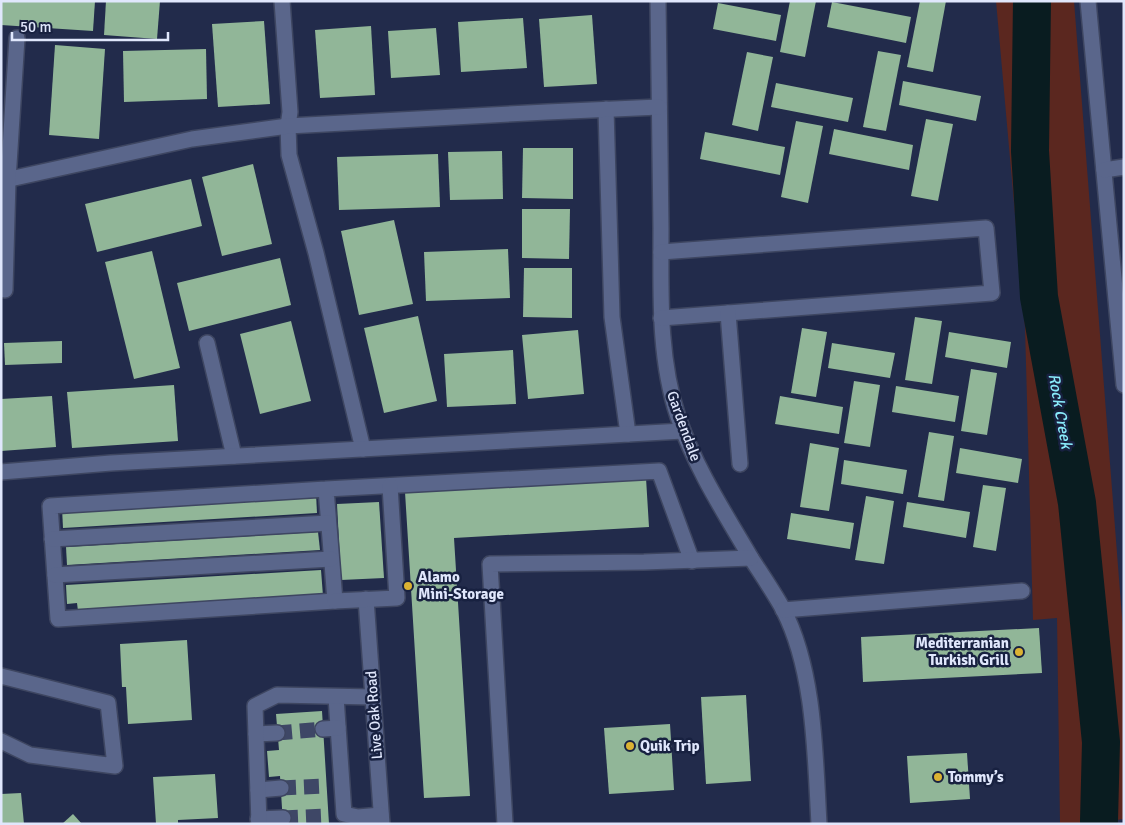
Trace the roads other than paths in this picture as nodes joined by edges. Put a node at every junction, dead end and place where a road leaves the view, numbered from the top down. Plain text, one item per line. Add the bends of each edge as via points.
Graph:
1 (282, 1) edge
2 (658, 1) edge
3 (1088, 1) edge
4 (17, 38) dead end
5 (659, 108) junction
6 (606, 110) junction
7 (288, 126) junction
8 (1124, 167) edge
9 (1104, 170) junction
10 (4, 180) edge
11 (661, 252) junction
12 (5, 290) dead end
13 (728, 312) junction
14 (661, 318) junction
15 (208, 343) dead end
16 (1124, 386) edge
17 (683, 431) junction
18 (628, 434) junction
19 (363, 449) junction
20 (234, 456) junction
21 (740, 464) dead end
22 (1, 472) edge
23 (390, 486) junction
24 (326, 489) junction
25 (328, 523) junction
26 (52, 539) junction
27 (751, 558) junction
28 (332, 559) junction
29 (692, 561) junction
30 (55, 575) junction
31 (1022, 591) dead end
32 (335, 601) junction
33 (366, 603) junction
34 (783, 610) junction
35 (1, 676) edge
36 (336, 697) junction
37 (373, 697) junction
38 (278, 733) tunnel mouth
39 (256, 734) junction
40 (1, 741) edge
41 (281, 788) tunnel mouth
42 (258, 790) junction
43 (283, 818) tunnel mouth
44 (339, 818) edge
45 (382, 819) edge
46 (258, 822) edge
47 (505, 824) edge
48 (819, 824) edge

1 - 7 street via 290,112
2 - 5 street, Gardendale
3 - 9 street
4 - 10 street
5 - 6 street
5 - 11 street, Gardendale
6 - 7 street
6 - 18 street via 612,317
7 - 10 street via 192,138
7 - 19 street via 289,155
8 - 9 street
9 - 16 street
10 - 12 street
11 - 13 street via 986,228 992,293
11 - 14 street, Gardendale
13 - 14 street
13 - 21 street
14 - 17 street, Gardendale via 669,382
15 - 20 street
17 - 18 street
17 - 27 street, Gardendale via 705,479
18 - 19 street
19 - 20 street
20 - 22 street
23 - 24 street
23 - 29 street via 658,471
23 - 33 street via 397,598
24 - 25 street
24 - 26 street via 50,506
25 - 26 street
25 - 28 street
26 - 30 street
27 - 29 street
27 - 34 street, Gardendale
28 - 30 street
28 - 32 street
29 - 47 street via 490,564
30 - 32 street via 58,619
31 - 34 street
32 - 33 street
33 - 37 street, Live Oak Road
34 - 48 street, Gardendale via 805,676 812,722
35 - 40 street via 108,703 115,766 30,755
36 - 37 street
36 - 39 street via 277,696 255,706
36 - 44 street via 331,729
37 - 45 street, Live Oak Road
38 - 39 street
39 - 42 street
41 - 42 street
42 - 46 street
43 - 46 street
44 - 45 street

